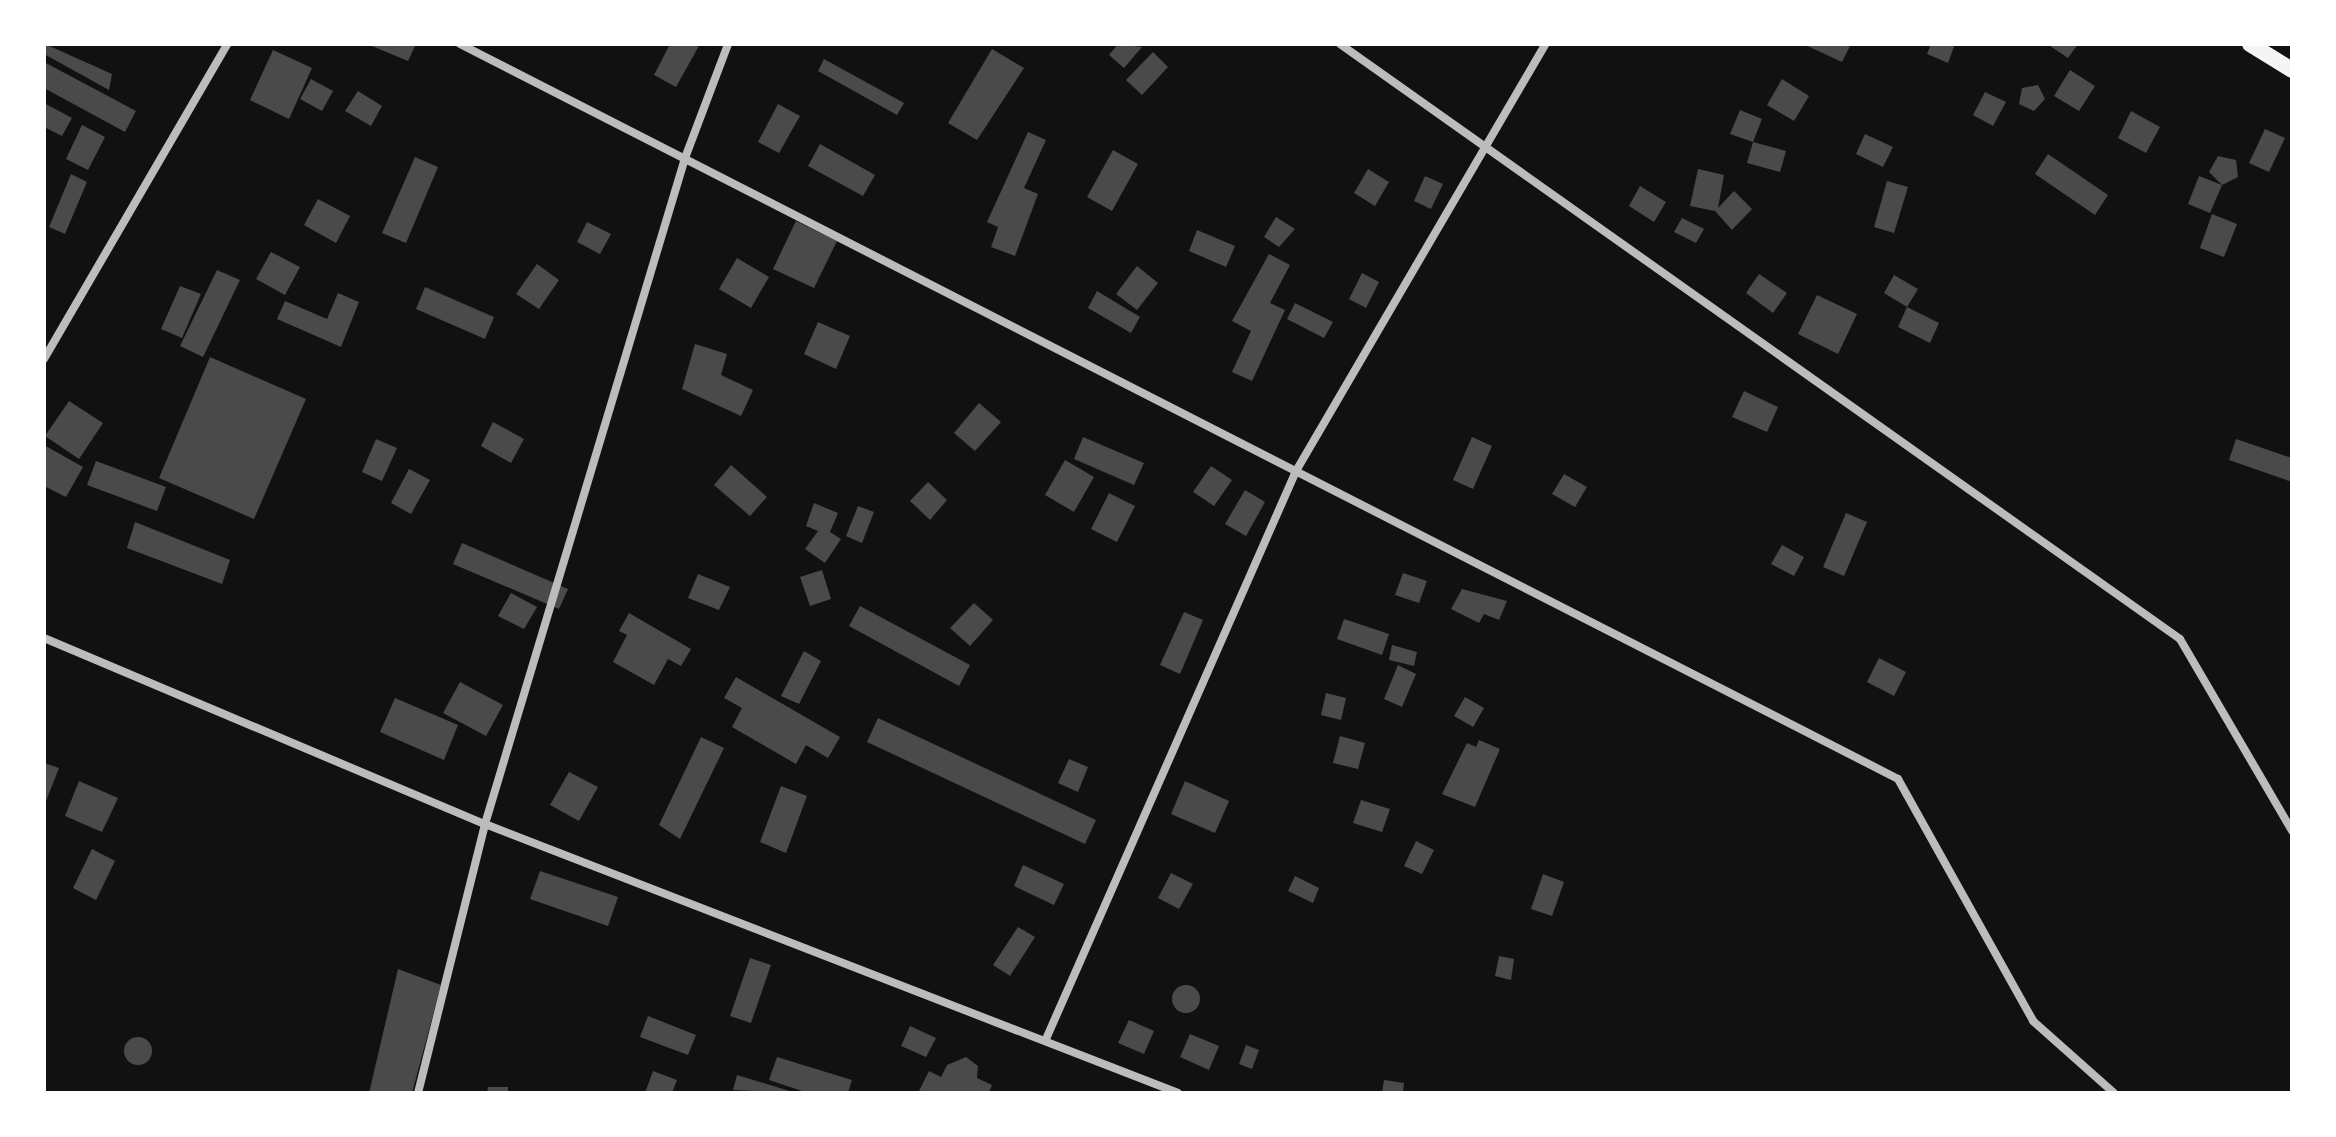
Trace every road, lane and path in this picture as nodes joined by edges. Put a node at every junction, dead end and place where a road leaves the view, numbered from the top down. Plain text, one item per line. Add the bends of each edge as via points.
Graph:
1 (227, 44) edge
2 (460, 44) edge
3 (728, 44) edge
4 (1340, 44) edge
5 (1546, 44) edge
6 (2250, 44) edge
7 (2292, 70) edge
8 (1486, 151) junction
9 (685, 158) junction
10 (44, 359) edge
11 (1296, 471) junction
12 (44, 638) edge
13 (485, 824) junction
14 (2292, 831) edge
15 (1046, 1039) junction
16 (418, 1093) edge
17 (1178, 1093) edge
18 (2114, 1093) edge

1 - 10 street
2 - 9 street
3 - 9 street
4 - 8 street
5 - 8 street
6 - 7 main road
8 - 11 street
8 - 14 street via 2180,639
9 - 11 street
9 - 13 street
11 - 15 street
11 - 18 street via 1898,779 2033,1021
12 - 13 street
13 - 15 street
13 - 16 street
15 - 17 street

